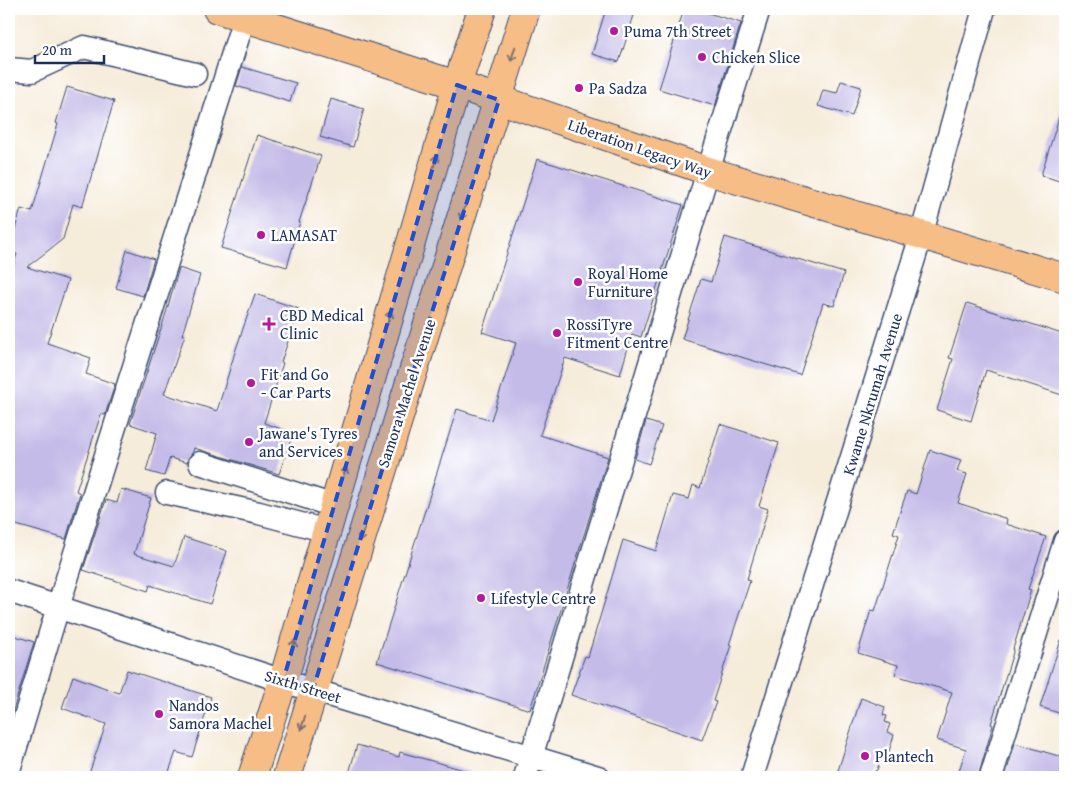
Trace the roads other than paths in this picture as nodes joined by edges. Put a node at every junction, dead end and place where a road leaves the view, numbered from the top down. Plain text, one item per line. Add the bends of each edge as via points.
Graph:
1 (217, 9) edge
2 (482, 9) edge
3 (526, 9) edge
4 (759, 9) edge
5 (984, 9) edge
6 (245, 13) edge
7 (9, 69) edge
8 (195, 74) dead end
9 (458, 85) junction
10 (499, 100) junction
11 (708, 171) junction
12 (921, 236) junction
13 (1065, 278) edge
14 (200, 463) dead end
15 (167, 494) dead end
16 (331, 518) junction
17 (1065, 541) edge
18 (9, 591) edge
19 (58, 607) junction
20 (283, 681) junction
21 (313, 689) junction
22 (528, 767) edge
23 (9, 770) edge
24 (252, 777) edge
25 (287, 777) edge
26 (598, 777) edge
27 (752, 777) edge
28 (990, 777) edge

1 - 6 main road, Liberation Legacy Way
2 - 9 main road
3 -> 10 main road, Samora Machel Avenue
4 - 11 street
5 - 12 street, Kwame Nkrumah Avenue
6 - 9 main road, Liberation Legacy Way
6 - 19 street
7 - 8 street via 32,71 84,47
9 - 10 main road, Liberation Legacy Way
16 -> 9 main road
10 - 11 main road, Liberation Legacy Way
10 -> 21 main road, Samora Machel Avenue
11 - 12 main road, Liberation Legacy Way
11 - 22 street
12 - 13 main road, Liberation Legacy Way
12 - 27 street, Kwame Nkrumah Avenue
14 - 16 street
15 - 16 street via 259,513
20 -> 16 main road
17 - 28 street
18 - 19 street, Sixth Street
19 - 20 street, Sixth Street
19 - 23 street
20 - 21 street, Sixth Street
20 - 24 main road
21 - 22 street, Sixth Street
21 -> 25 main road, Samora Machel Avenue
22 - 26 street, Sixth Street

